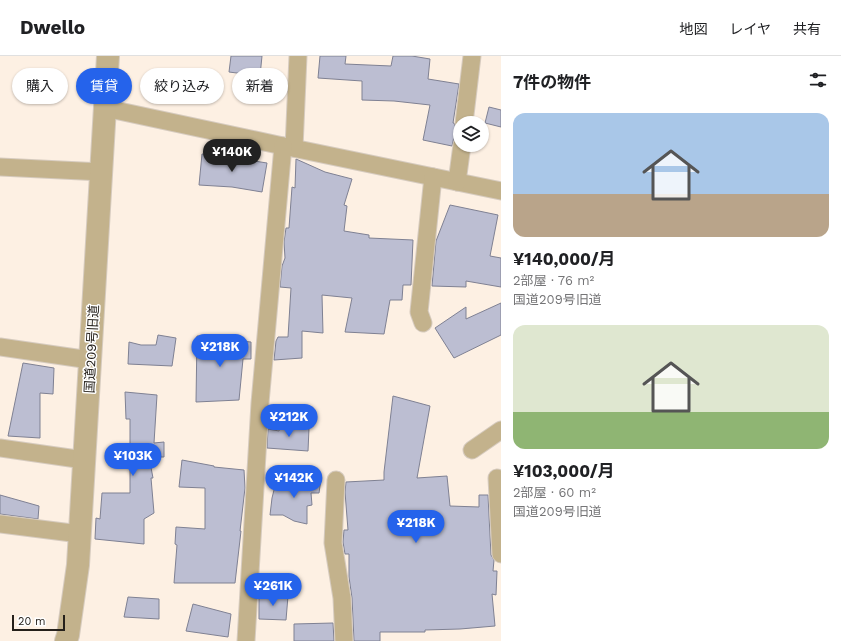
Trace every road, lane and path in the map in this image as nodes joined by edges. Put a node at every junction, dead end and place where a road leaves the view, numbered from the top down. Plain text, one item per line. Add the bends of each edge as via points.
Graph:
1 (108, 56) edge
2 (298, 56) edge
3 (472, 56) edge
4 (105, 108) junction
5 (465, 116) edge
6 (288, 147) junction
7 (461, 152) edge
8 (0, 167) edge
9 (102, 172) junction
10 (433, 177) junction
11 (458, 182) junction
12 (501, 191) edge
13 (423, 323) dead end
14 (0, 347) edge
15 (90, 360) junction
16 (501, 430) edge
17 (0, 448) edge
18 (472, 450) dead end
19 (84, 460) junction
20 (496, 478) dead end
21 (336, 480) dead end
22 (0, 524) edge
23 (80, 534) junction
24 (501, 554) edge
25 (66, 641) edge
26 (246, 641) edge
27 (344, 641) edge

1 - 4 street, 国道209号旧道
2 - 6 street
3 - 5 street
4 - 6 street
4 - 9 street, 国道209号旧道
6 - 10 street
6 - 26 street via 260,403
7 - 11 street
8 - 9 street
9 - 15 street, 国道209号旧道
10 - 11 street
10 - 13 street via 419,312
11 - 12 street
14 - 15 street
15 - 19 street, 国道209号旧道
16 - 18 street
17 - 19 street
19 - 23 street, 国道209号旧道
20 - 24 street
21 - 27 street via 333,543 342,598
22 - 23 street
23 - 25 street, 国道209号旧道 via 78,565

